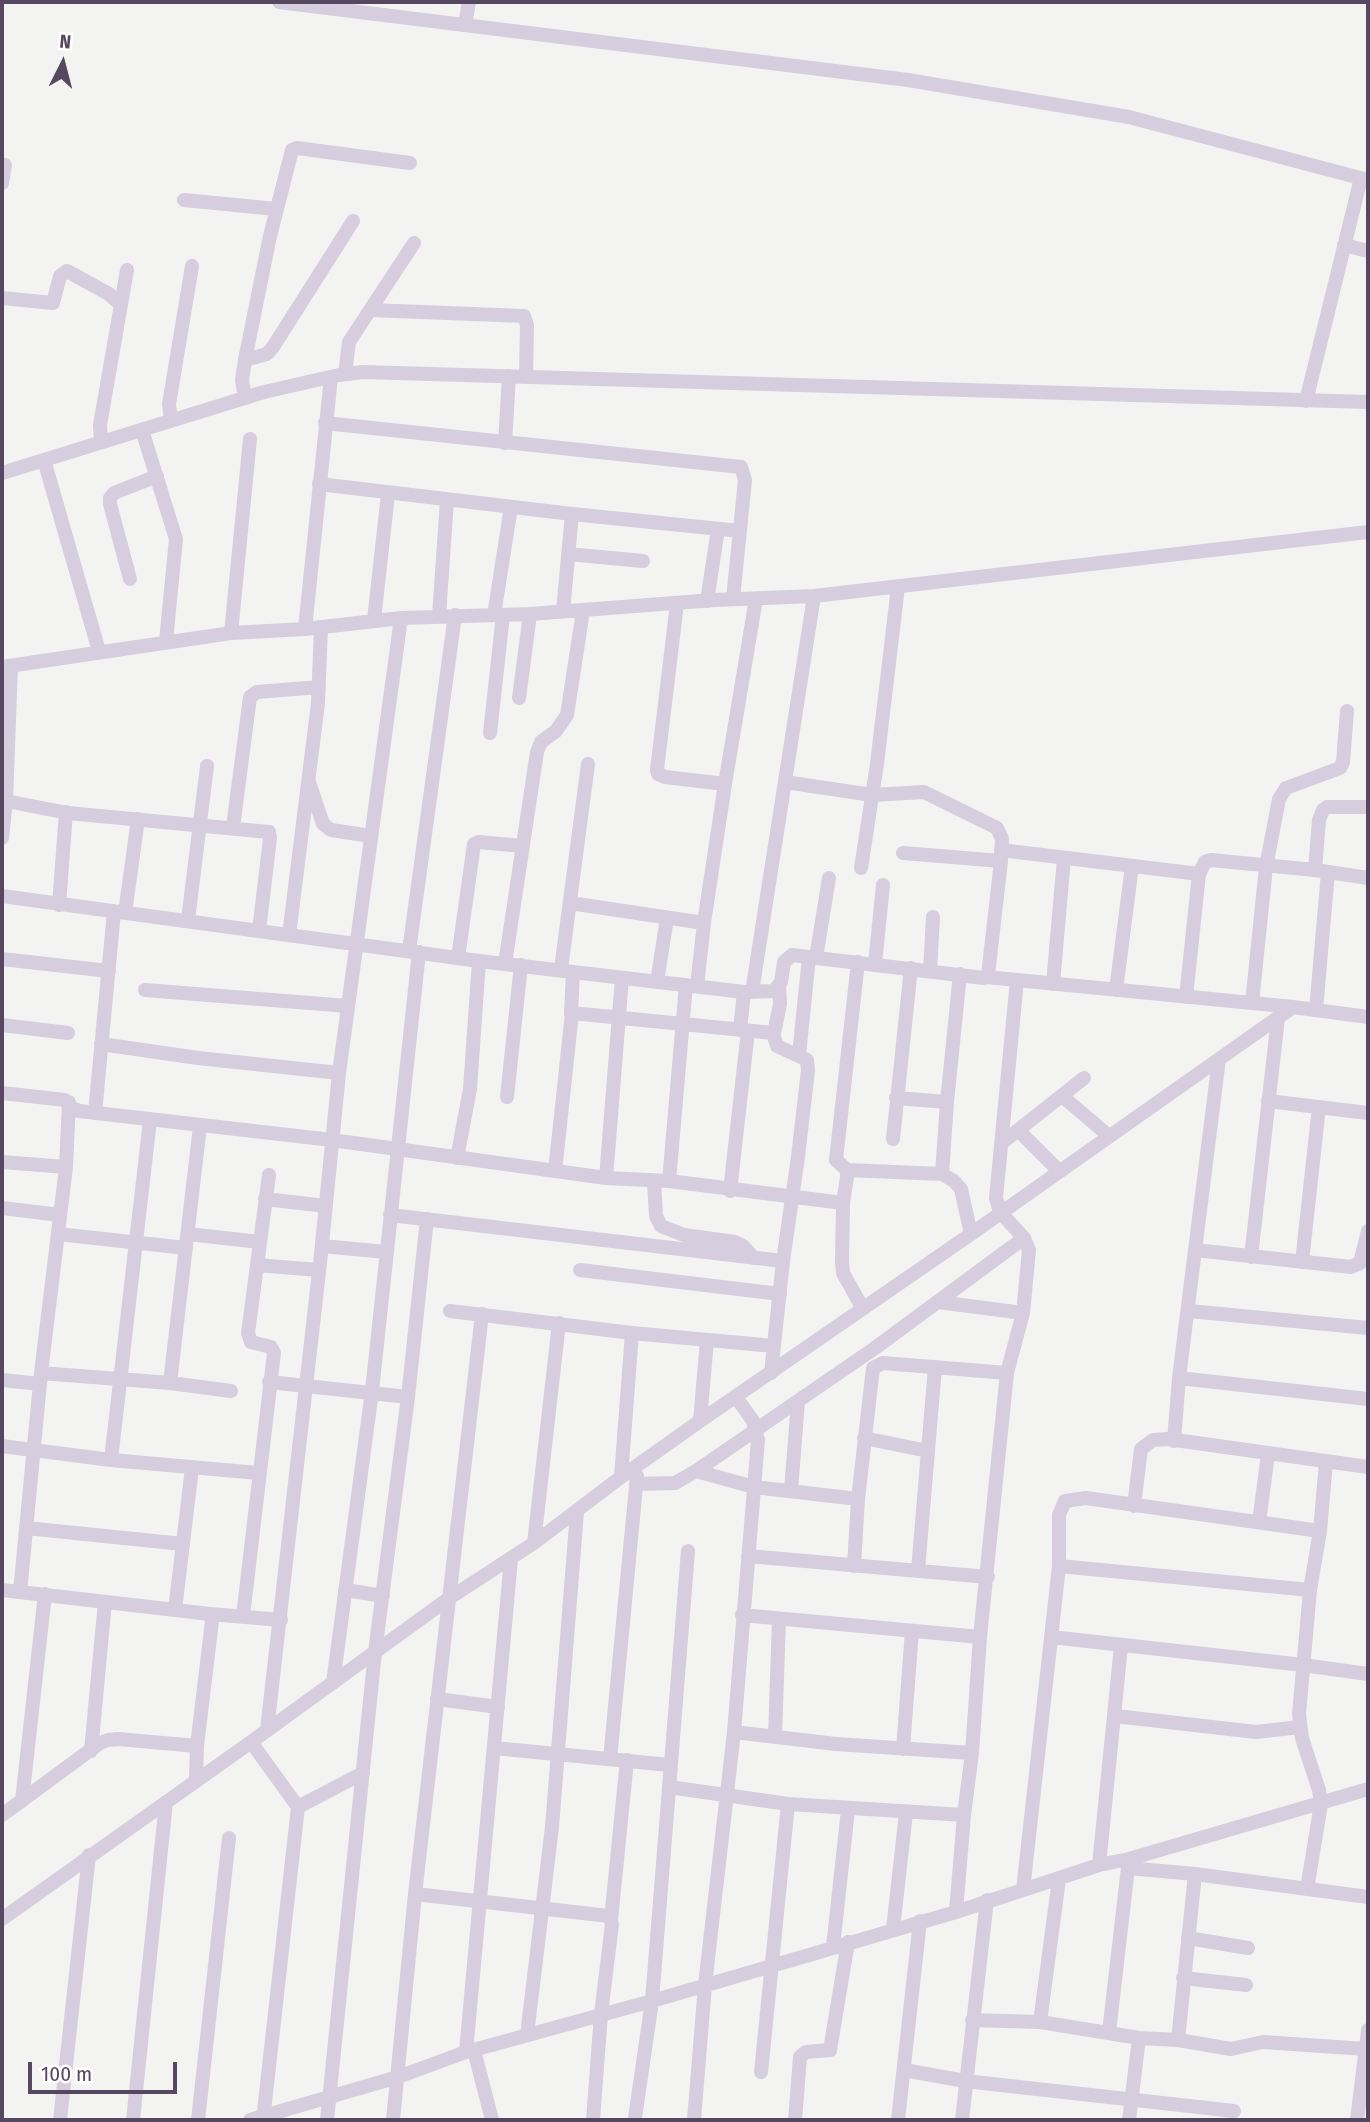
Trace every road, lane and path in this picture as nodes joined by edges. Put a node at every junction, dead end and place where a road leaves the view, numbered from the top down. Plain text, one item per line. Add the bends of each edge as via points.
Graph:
1 (279, 2) edge
2 (469, 2) edge
3 (465, 25) junction
4 (410, 163) dead end
5 (5, 165) dead end
6 (1365, 179) edge
7 (2, 183) edge
8 (184, 200) dead end
9 (276, 209) junction
10 (353, 221) dead end
11 (414, 243) dead end
12 (1345, 245) junction
13 (1368, 251) edge
14 (192, 266) dead end
15 (127, 270) dead end
16 (2, 298) edge
17 (121, 305) junction
18 (370, 310) junction
19 (245, 360) junction
20 (342, 371) junction
21 (526, 371) junction
22 (509, 376) junction
23 (243, 389) junction
24 (1307, 396) junction
25 (1368, 402) edge
26 (171, 413) junction
27 (325, 423) junction
28 (142, 430) junction
29 (100, 434) junction
30 (250, 439) dead end
31 (505, 443) junction
32 (44, 460) junction
33 (2, 473) edge
34 (157, 476) junction
35 (319, 484) junction
36 (388, 494) junction
37 (447, 500) junction
38 (511, 508) junction
39 (572, 514) junction
40 (718, 529) junction
41 (740, 531) junction
42 (1368, 533) edge
43 (568, 554) junction
44 (643, 561) dead end
45 (130, 579) dead end
46 (898, 587) junction
47 (814, 596) junction
48 (756, 599) junction
49 (733, 600) junction
50 (707, 601) junction
51 (677, 603) junction
52 (563, 611) junction
53 (583, 611) junction
54 (530, 614) junction
55 (439, 615) junction
56 (454, 615) junction
57 (498, 615) junction
58 (401, 618) junction
59 (374, 620) junction
60 (321, 627) junction
61 (304, 629) junction
62 (232, 633) junction
63 (166, 641) junction
64 (99, 651) junction
65 (7, 666) edge
66 (319, 687) junction
67 (519, 698) dead end
68 (1347, 711) dead end
69 (490, 733) dead end
70 (588, 764) dead end
71 (206, 766) dead end
72 (308, 781) junction
73 (785, 782) junction
74 (725, 784) junction
75 (872, 795) junction
76 (6, 802) junction
77 (1368, 807) edge
78 (66, 812) junction
79 (138, 819) junction
80 (200, 824) junction
81 (233, 827) junction
82 (371, 836) junction
83 (2, 838) edge
84 (522, 846) junction
85 (903, 853) dead end
86 (1001, 855) junction
87 (1064, 858) junction
88 (1132, 866) junction
89 (1266, 867) junction
90 (860, 868) dead end
91 (1322, 871) junction
92 (1199, 874) junction
93 (829, 878) dead end
94 (1368, 878) edge
95 (883, 885) dead end
96 (2, 896) edge
97 (570, 904) junction
98 (59, 905) junction
99 (119, 913) junction
100 (933, 917) dead end
101 (667, 918) junction
102 (188, 920) junction
103 (704, 923) junction
104 (259, 931) junction
105 (289, 935) junction
106 (356, 944) junction
107 (414, 952) junction
108 (813, 957) junction
109 (458, 958) junction
110 (2, 959) edge
111 (479, 961) junction
112 (858, 962) junction
113 (505, 964) junction
114 (875, 964) junction
115 (521, 965) junction
116 (911, 968) junction
117 (109, 971) junction
118 (567, 971) junction
119 (930, 971) junction
120 (960, 974) junction
121 (986, 977) junction
122 (622, 978) junction
123 (1017, 980) junction
124 (657, 982) junction
125 (1053, 984) junction
126 (692, 986) junction
127 (779, 986) junction
128 (145, 990) dead end
129 (1116, 990) junction
130 (748, 992) junction
131 (1186, 997) junction
132 (1252, 1003) junction
133 (348, 1006) junction
134 (1293, 1007) junction
135 (1315, 1010) junction
136 (571, 1014) junction
137 (1368, 1017) edge
138 (617, 1018) junction
139 (1278, 1018) junction
140 (2, 1024) edge
141 (684, 1024) junction
142 (743, 1031) junction
143 (68, 1033) dead end
144 (774, 1033) junction
145 (101, 1044) junction
146 (799, 1055) junction
147 (1219, 1059) junction
148 (339, 1073) junction
149 (1084, 1078) dead end
150 (2, 1093) edge
151 (1062, 1096) junction
152 (507, 1097) dead end
153 (897, 1098) junction
154 (1268, 1101) junction
155 (69, 1102) junction
156 (947, 1102) junction
157 (1319, 1107) junction
158 (95, 1113) junction
159 (1368, 1113) edge
160 (150, 1120) junction
161 (200, 1126) junction
162 (1018, 1130) junction
163 (1109, 1136) junction
164 (893, 1139) dead end
165 (332, 1140) junction
166 (1003, 1142) junction
167 (397, 1150) junction
168 (457, 1158) junction
169 (2, 1162) edge
170 (66, 1167) junction
171 (847, 1170) junction
172 (555, 1171) junction
173 (1059, 1171) junction
174 (942, 1174) junction
175 (269, 1175) dead end
176 (606, 1178) junction
177 (662, 1181) junction
178 (730, 1191) junction
179 (793, 1197) junction
180 (265, 1199) junction
181 (843, 1203) junction
182 (326, 1206) junction
183 (2, 1208) edge
184 (1000, 1212) junction
185 (60, 1215) junction
186 (390, 1215) junction
187 (427, 1219) junction
188 (1368, 1231) edge
189 (58, 1234) junction
190 (971, 1234) junction
191 (1024, 1238) junction
192 (187, 1241) junction
193 (134, 1242) junction
194 (260, 1242) junction
195 (322, 1246) junction
196 (1195, 1250) junction
197 (386, 1252) junction
198 (1251, 1256) junction
199 (754, 1258) junction
200 (783, 1261) junction
201 (1301, 1262) junction
202 (257, 1265) junction
203 (319, 1270) junction
204 (580, 1270) dead end
205 (780, 1294) junction
206 (938, 1302) junction
207 (862, 1307) junction
208 (450, 1311) dead end
209 (1189, 1311) junction
210 (1023, 1313) junction
211 (482, 1314) junction
212 (559, 1323) junction
213 (1368, 1328) edge
214 (632, 1332) junction
215 (707, 1340) junction
216 (774, 1346) junction
217 (935, 1367) junction
218 (771, 1373) junction
219 (1007, 1373) junction
220 (1179, 1378) junction
221 (41, 1379) junction
222 (120, 1379) junction
223 (2, 1380) edge
224 (270, 1382) junction
225 (170, 1383) junction
226 (306, 1385) junction
227 (231, 1391) dead end
228 (372, 1391) junction
229 (736, 1396) junction
230 (408, 1397) junction
231 (1368, 1399) edge
232 (798, 1401) junction
233 (700, 1421) junction
234 (757, 1430) junction
235 (864, 1438) junction
236 (1174, 1441) junction
237 (2, 1446) edge
238 (33, 1449) junction
239 (928, 1451) junction
240 (1268, 1454) junction
241 (111, 1460) junction
242 (1326, 1462) junction
243 (639, 1464) junction
244 (1368, 1467) edge
245 (192, 1468) junction
246 (696, 1471) junction
247 (258, 1473) junction
248 (621, 1477) junction
249 (637, 1484) junction
250 (754, 1487) junction
251 (790, 1491) junction
252 (858, 1499) junction
253 (1134, 1506) junction
254 (577, 1512) junction
255 (1259, 1522) junction
256 (26, 1528) junction
257 (1320, 1531) junction
258 (534, 1543) junction
259 (183, 1544) junction
260 (688, 1552) dead end
261 (748, 1556) junction
262 (511, 1559) junction
263 (854, 1566) junction
264 (1059, 1566) junction
265 (918, 1570) junction
266 (988, 1577) junction
267 (2, 1590) edge
268 (345, 1590) junction
269 (1310, 1590) junction
270 (20, 1592) junction
271 (45, 1594) junction
272 (383, 1596) junction
273 (448, 1599) junction
274 (104, 1602) junction
275 (175, 1611) junction
276 (210, 1614) junction
277 (742, 1615) junction
278 (243, 1616) junction
279 (779, 1619) junction
280 (281, 1620) junction
281 (912, 1631) junction
282 (980, 1637) junction
283 (1051, 1637) junction
284 (1121, 1646) junction
285 (376, 1652) junction
286 (1303, 1665) junction
287 (1368, 1674) edge
288 (333, 1683) junction
289 (437, 1699) junction
290 (498, 1707) junction
291 (1115, 1716) junction
292 (1300, 1727) junction
293 (267, 1730) junction
294 (734, 1732) junction
295 (775, 1737) junction
296 (251, 1742) junction
297 (197, 1746) junction
298 (494, 1748) junction
299 (903, 1749) junction
300 (91, 1751) junction
301 (972, 1753) junction
302 (558, 1754) junction
303 (610, 1759) junction
304 (627, 1760) junction
305 (670, 1765) junction
306 (363, 1773) junction
307 (196, 1780) junction
308 (669, 1787) junction
309 (1368, 1788) edge
310 (727, 1795) junction
311 (166, 1802) junction
312 (13, 1803) edge
313 (788, 1804) junction
314 (1321, 1804) junction
315 (298, 1807) junction
316 (848, 1810) junction
317 (906, 1813) junction
318 (2, 1815) edge
319 (964, 1815) junction
320 (229, 1839) dead end
321 (89, 1855) junction
322 (1129, 1864) junction
323 (1099, 1865) junction
324 (1195, 1874) junction
325 (1059, 1879) junction
326 (1307, 1889) junction
327 (1023, 1890) junction
328 (415, 1894) junction
329 (1368, 1897) edge
330 (987, 1900) junction
331 (478, 1901) junction
332 (543, 1908) junction
333 (956, 1912) junction
334 (2, 1919) edge
335 (611, 1920) junction
336 (920, 1922) junction
337 (893, 1929) junction
338 (1188, 1938) junction
339 (848, 1942) junction
340 (833, 1947) junction
341 (1248, 1948) dead end
342 (772, 1965) junction
343 (1183, 1978) junction
344 (705, 1985) junction
345 (1246, 1985) dead end
346 (652, 2001) junction
347 (601, 2014) junction
348 (972, 2020) junction
349 (1040, 2022) junction
350 (1368, 2030) edge
351 (1109, 2032) junction
352 (527, 2035) junction
353 (1139, 2038) junction
354 (1178, 2040) junction
355 (1366, 2049) junction
356 (470, 2051) junction
357 (904, 2070) junction
358 (761, 2072) dead end
359 (398, 2077) junction
360 (965, 2081) junction
361 (330, 2096) junction
362 (1132, 2100) junction
363 (1234, 2111) dead end
364 (1362, 2113) edge
365 (635, 2118) dead end
366 (259, 2119) edge
367 (60, 2120) edge
368 (132, 2120) edge
369 (198, 2120) edge
370 (327, 2120) edge
371 (393, 2120) edge
372 (492, 2120) edge
373 (593, 2120) edge
374 (694, 2120) edge
375 (795, 2120) edge
376 (898, 2120) edge
377 (962, 2120) edge
378 (1129, 2120) edge

1 - 3 street
2 - 3 street
3 - 6 street via 908,80 1129,117
4 - 9 street via 297,148 292,150
5 - 7 street
6 - 12 street
8 - 9 street
9 - 19 street
10 - 19 street via 273,347 267,354
11 - 18 street
12 - 13 street
12 - 24 street
14 - 26 street
15 - 17 street
16 - 17 street via 53,303 60,275 67,271
17 - 29 street
18 - 20 street via 349,342
18 - 21 street via 524,316
19 - 23 street
20 - 22 street
20 - 23 street
20 - 27 street
21 - 22 street
21 - 24 street
22 - 31 street
23 - 26 street
24 - 25 street
26 - 28 street
27 - 31 street
27 - 35 street
28 - 29 street
28 - 34 street
29 - 32 street
30 - 62 street
31 - 41 street via 741,467 746,480
32 - 33 street
32 - 64 street
34 - 45 street via 110,498
34 - 63 street via 176,539
35 - 36 street
35 - 61 street
36 - 37 street
36 - 59 street
37 - 38 street
37 - 55 street
38 - 39 street
38 - 57 street
39 - 40 street
39 - 43 street
40 - 41 street
40 - 50 street
41 - 49 street
42 - 46 street
43 - 44 street
43 - 52 street
46 - 47 street
46 - 75 street
47 - 48 street
47 - 73 street
48 - 49 street
48 - 74 street
49 - 50 street
50 - 51 street
51 - 53 street
51 - 74 street via 658,774
52 - 53 street
52 - 54 street
53 - 84 street via 568,715 537,752
54 - 57 street
54 - 67 street
55 - 56 street
55 - 58 street
56 - 57 street
56 - 107 street
57 - 69 street
58 - 59 street
58 - 82 street
59 - 60 street
60 - 61 street
60 - 66 street
61 - 62 street
62 - 63 street
63 - 64 street
64 - 65 street
65 - 76 street
66 - 72 street
66 - 81 street via 250,696
68 - 89 street via 1340,768 1282,791
70 - 97 street
71 - 80 street
72 - 82 street via 323,824 331,830
72 - 105 street
73 - 75 street
73 - 130 street
74 - 103 street
75 - 86 street via 924,793 997,828
75 - 90 street
76 - 78 street
76 - 83 street
77 - 91 street via 1323,810 1319,820
78 - 79 street
78 - 98 street
79 - 80 street
79 - 99 street
80 - 81 street
80 - 102 street
81 - 104 street via 270,834
82 - 106 street
84 - 109 street via 474,844
84 - 113 street
85 - 86 street
86 - 87 street
86 - 121 street
87 - 88 street
87 - 125 street
88 - 92 street
88 - 129 street
89 - 91 street
89 - 92 street via 1211,860
89 - 132 street
91 - 94 street
91 - 135 street
92 - 131 street
93 - 108 street
95 - 114 street
96 - 98 street
97 - 101 street
97 - 118 street
98 - 99 street
99 - 102 street
99 - 117 street
100 - 119 street
101 - 103 street
101 - 124 street
102 - 104 street
103 - 126 street
104 - 105 street
105 - 106 street
106 - 107 street
106 - 133 street
107 - 109 street
107 - 167 street
108 - 112 street
108 - 127 street via 792,955 787,959
108 - 146 street
109 - 111 street
110 - 117 street
111 - 113 street
111 - 168 street via 470,1089
112 - 114 street
112 - 171 street via 836,1160
113 - 115 street
114 - 116 street
115 - 118 street
115 - 152 street
116 - 119 street
116 - 153 street
117 - 145 street
118 - 122 street
118 - 136 street
119 - 120 street
120 - 121 street
120 - 156 street
121 - 123 street
122 - 124 street
122 - 138 street
123 - 125 street
123 - 166 street
124 - 126 street
125 - 129 street
126 - 130 street
126 - 141 street
127 - 130 street via 770,992
127 - 144 street
128 - 133 street
129 - 131 street
130 - 142 street
131 - 132 street
132 - 134 street
133 - 148 street
134 - 135 street
134 - 139 street
135 - 137 street
136 - 138 street
136 - 172 street
138 - 141 street
138 - 176 street
139 - 147 street
139 - 154 street
140 - 143 street
141 - 142 street
141 - 177 street
142 - 144 street
142 - 178 street
144 - 146 street via 778,1046
145 - 148 street
145 - 158 street
146 - 179 street via 808,1064
147 - 163 street
147 - 196 street
148 - 165 street
149 - 151 street
150 - 155 street
151 - 162 street
151 - 163 street
153 - 156 street
153 - 164 street
154 - 157 street
154 - 198 street
155 - 158 street via 75,1110
155 - 170 street
156 - 174 street
157 - 159 street
157 - 201 street
158 - 160 street
160 - 161 street
160 - 193 street
161 - 165 street
161 - 192 street
162 - 166 street
162 - 173 street
163 - 173 street
165 - 167 street
165 - 182 street
166 - 184 street via 996,1198
167 - 168 street
167 - 186 street
168 - 172 street
169 - 170 street
170 - 185 street
171 - 174 street
171 - 181 street
172 - 176 street
173 - 184 street
174 - 190 street via 961,1189
175 - 180 street
176 - 177 street
177 - 178 street
177 - 199 street via 656,1216 661,1226 684,1236 735,1242
178 - 179 street
179 - 181 street
179 - 200 street
180 - 182 street
180 - 194 street
181 - 207 street via 844,1273
182 - 195 street
183 - 185 street
184 - 190 street
184 - 191 street
185 - 189 street
186 - 187 street
186 - 197 street
187 - 199 street
187 - 230 street
188 - 201 street via 1357,1266
189 - 193 street
189 - 221 street
190 - 207 street
191 - 206 street
191 - 210 street via 1028,1250
192 - 193 street
192 - 194 street
192 - 225 street
193 - 222 street
194 - 202 street
195 - 197 street
195 - 203 street
196 - 198 street
196 - 209 street
197 - 228 street
198 - 201 street
199 - 200 street
200 - 205 street
202 - 203 street
202 - 224 street via 248,1338 273,1349
203 - 226 street
204 - 205 street
205 - 216 street
206 - 210 street
206 - 232 street
207 - 218 street
208 - 211 street
209 - 213 street
209 - 220 street
210 - 219 street
211 - 212 street
211 - 273 street
212 - 214 street
212 - 258 street
214 - 215 street
214 - 248 street
215 - 216 street
215 - 233 street
216 - 218 street
217 - 219 street
217 - 235 street via 883,1363 873,1368
217 - 239 street
218 - 229 street
219 - 266 street
220 - 231 street
220 - 236 street
221 - 222 street
221 - 223 street
221 - 238 street
222 - 225 street
222 - 241 street
224 - 226 street
224 - 247 street
225 - 227 street
226 - 228 street
226 - 280 street
228 - 230 street
228 - 268 street
229 - 233 street
229 - 234 street
230 - 272 street
232 - 234 street
232 - 251 street
233 - 243 street
234 - 246 street
234 - 250 street
235 - 239 street
235 - 252 street
236 - 240 street
236 - 253 street via 1153,1440 1141,1449
237 - 238 street
238 - 241 street
238 - 256 street
239 - 265 street
240 - 242 street
240 - 255 street
241 - 245 street
242 - 244 street
242 - 257 street
243 - 248 street
243 - 249 street
245 - 247 street
245 - 259 street
246 - 249 street via 676,1483
246 - 250 street
247 - 278 street
248 - 254 street
249 - 303 street
250 - 251 street
250 - 261 street
251 - 252 street
252 - 263 street
253 - 255 street
253 - 264 street via 1086,1498 1065,1501 1059,1516
254 - 258 street
254 - 302 street
255 - 257 street
256 - 259 street
256 - 270 street
257 - 269 street
258 - 262 street
259 - 275 street
260 - 305 street
261 - 263 street
261 - 277 street
262 - 273 street
262 - 290 street
263 - 265 street
264 - 269 street
264 - 283 street
265 - 266 street
266 - 282 street
267 - 270 street
268 - 272 street
268 - 288 street
269 - 286 street
270 - 271 street
271 - 274 street
271 - 312 street
272 - 285 street
273 - 285 street
273 - 289 street
274 - 275 street
274 - 300 street
275 - 276 street
276 - 278 street
276 - 297 street
277 - 279 street
277 - 294 street
278 - 280 street
279 - 281 street
279 - 295 street
280 - 293 street
281 - 282 street
281 - 299 street
282 - 301 street
283 - 284 street
283 - 327 street
284 - 286 street
284 - 291 street
285 - 288 street
285 - 306 street
286 - 287 street
286 - 292 street
288 - 293 street
289 - 290 street
289 - 328 street
290 - 298 street
291 - 292 street via 1256,1732
291 - 323 street
292 - 314 street
293 - 296 street
294 - 295 street
294 - 310 street
295 - 299 street
296 - 307 street
296 - 315 street
297 - 300 street via 118,1739 100,1743
297 - 307 street
298 - 302 street
298 - 331 street
299 - 301 street
300 - 312 street
301 - 319 street
302 - 303 street
302 - 332 street
303 - 304 street
304 - 305 street
304 - 335 street
305 - 308 street
306 - 315 street
306 - 361 street
307 - 311 street
308 - 310 street
308 - 346 street
309 - 314 street
310 - 313 street
310 - 344 street
311 - 321 street
311 - 368 street
312 - 318 street
313 - 316 street
313 - 342 street
314 - 322 street
314 - 326 street
315 - 366 street
316 - 317 street
316 - 340 street
317 - 319 street
317 - 337 street
319 - 333 street
320 - 369 street
321 - 334 street
321 - 367 street
322 - 323 street
322 - 324 street
322 - 351 street
323 - 325 street
324 - 326 street
324 - 338 street
325 - 327 street
325 - 349 street
326 - 329 street
327 - 330 street
328 - 331 street
328 - 359 street
330 - 333 street
330 - 348 street
331 - 332 street
331 - 356 street
332 - 335 street via 604,1914
332 - 352 street
333 - 336 street
335 - 347 street
336 - 337 street
336 - 357 street
337 - 339 street
338 - 341 street
338 - 343 street
339 - 340 street
339 - 375 street via 830,2050 806,2052 800,2057
340 - 342 street
342 - 344 street
342 - 358 street
343 - 345 street
343 - 354 street
344 - 346 street
344 - 374 street
346 - 347 street
346 - 365 street
347 - 352 street
347 - 373 street
348 - 349 street
348 - 360 street
349 - 351 street
350 - 355 street
351 - 353 street
352 - 356 street
353 - 354 street
353 - 362 street
354 - 355 street via 1231,2049 1263,2042
355 - 364 street
356 - 359 street
356 - 372 street
357 - 360 street
357 - 376 street
359 - 361 street
359 - 371 street
360 - 362 street
360 - 377 street
361 - 366 street
361 - 370 street
362 - 363 street
362 - 378 street

